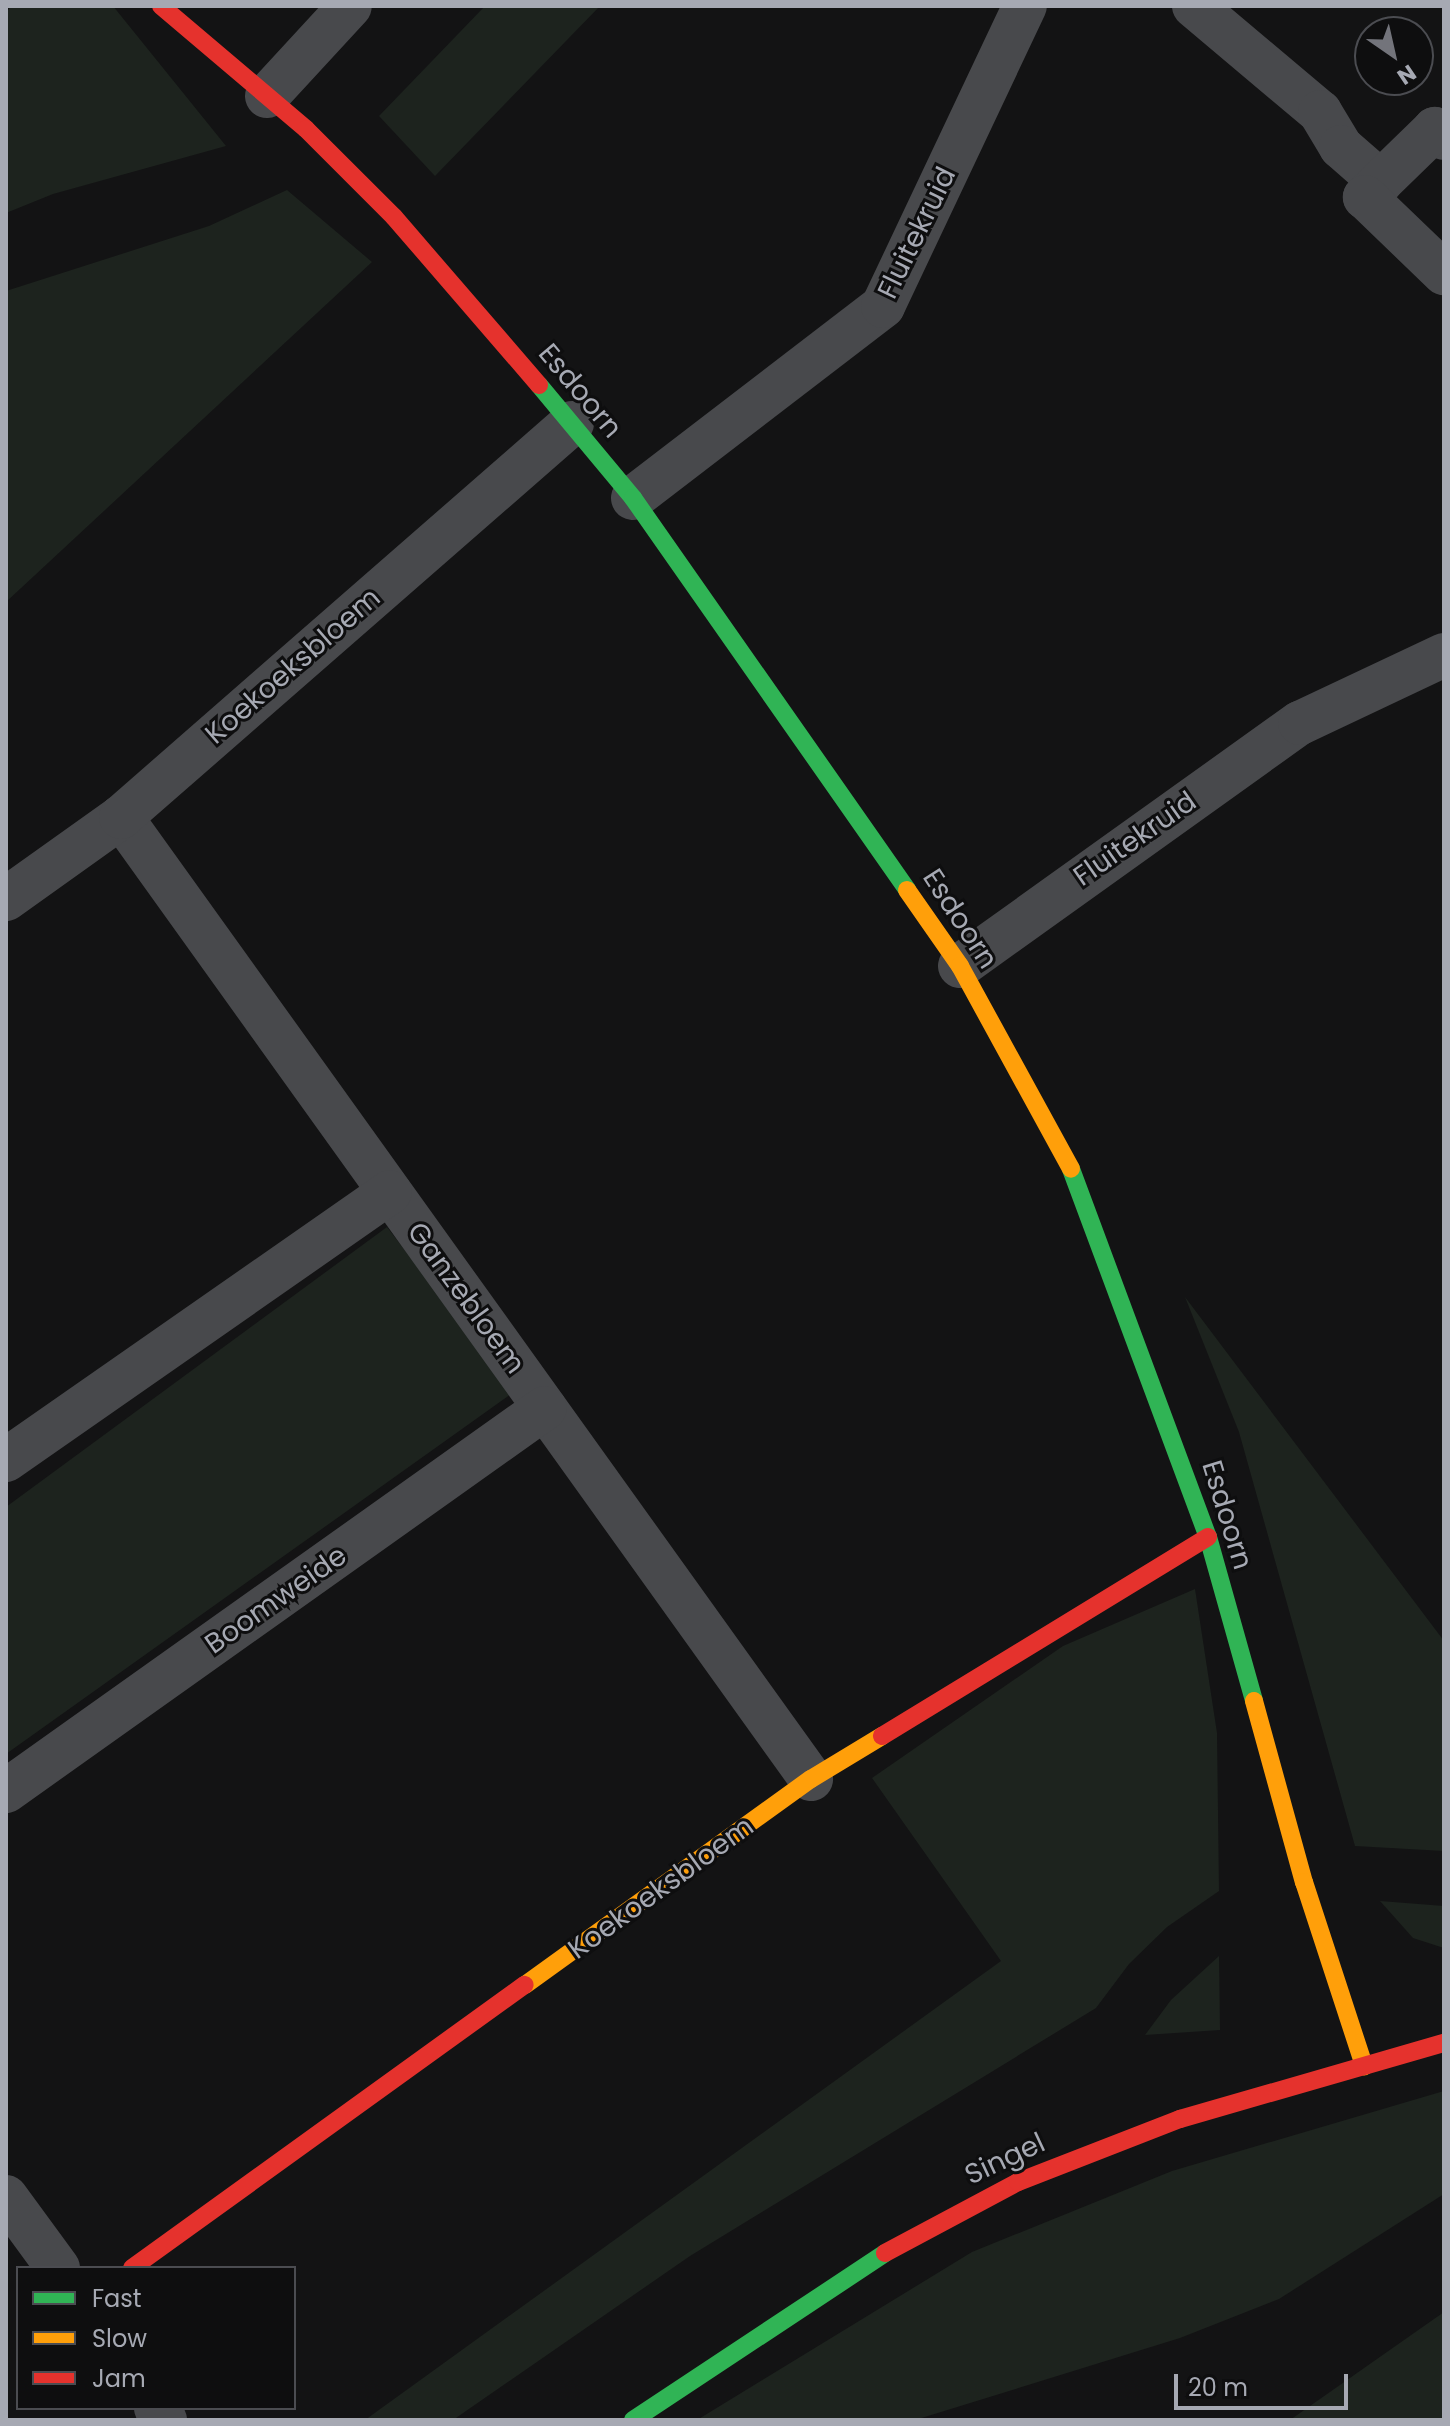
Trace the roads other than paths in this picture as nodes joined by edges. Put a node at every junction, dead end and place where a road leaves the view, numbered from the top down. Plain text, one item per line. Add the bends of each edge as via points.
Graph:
1 (161, 6) edge
2 (350, 6) edge
3 (1025, 6) edge
4 (1194, 6) edge
5 (267, 96) junction
6 (1444, 138) edge
7 (1381, 182) junction
8 (1444, 273) edge
9 (572, 423) junction
10 (633, 498) junction
11 (1440, 665) edge
12 (121, 817) junction
13 (6, 899) edge
14 (960, 966) junction
15 (390, 1192) junction
16 (545, 1408) junction
17 (6, 1460) edge
18 (1208, 1537) junction
19 (811, 1779) junction
20 (6, 1791) edge
21 (1444, 2043) edge
22 (1364, 2066) junction
23 (6, 2197) edge
24 (57, 2266) edge
25 (135, 2266) edge
26 (633, 2420) edge

1 - 5 street, Esdoorn
2 - 5 street
3 - 10 street, Fluitekruid via 883,306
4 - 7 street via 1320,112 1341,147
5 - 9 street, Esdoorn via 394,217
6 - 7 street via 1435,129
7 - 8 street via 1365,197
9 - 10 street, Esdoorn
9 - 12 street, Koekoeksbloem
10 - 14 street, Esdoorn
11 - 14 street, Fluitekruid via 1300,723
12 - 13 street, Koekoeksbloem
12 - 15 street, Ganzebloem
14 - 18 street, Esdoorn via 1061,1143
15 - 16 street, Ganzebloem
15 - 17 street
16 - 19 street, Ganzebloem
16 - 20 street, Boomweide
18 - 19 street, Koekoeksbloem
18 - 22 street, Esdoorn via 1304,1882
19 - 25 street, Koekoeksbloem
21 - 22 street, Singel
22 - 26 street, Singel via 1180,2119 1018,2182 884,2253
23 - 24 street

